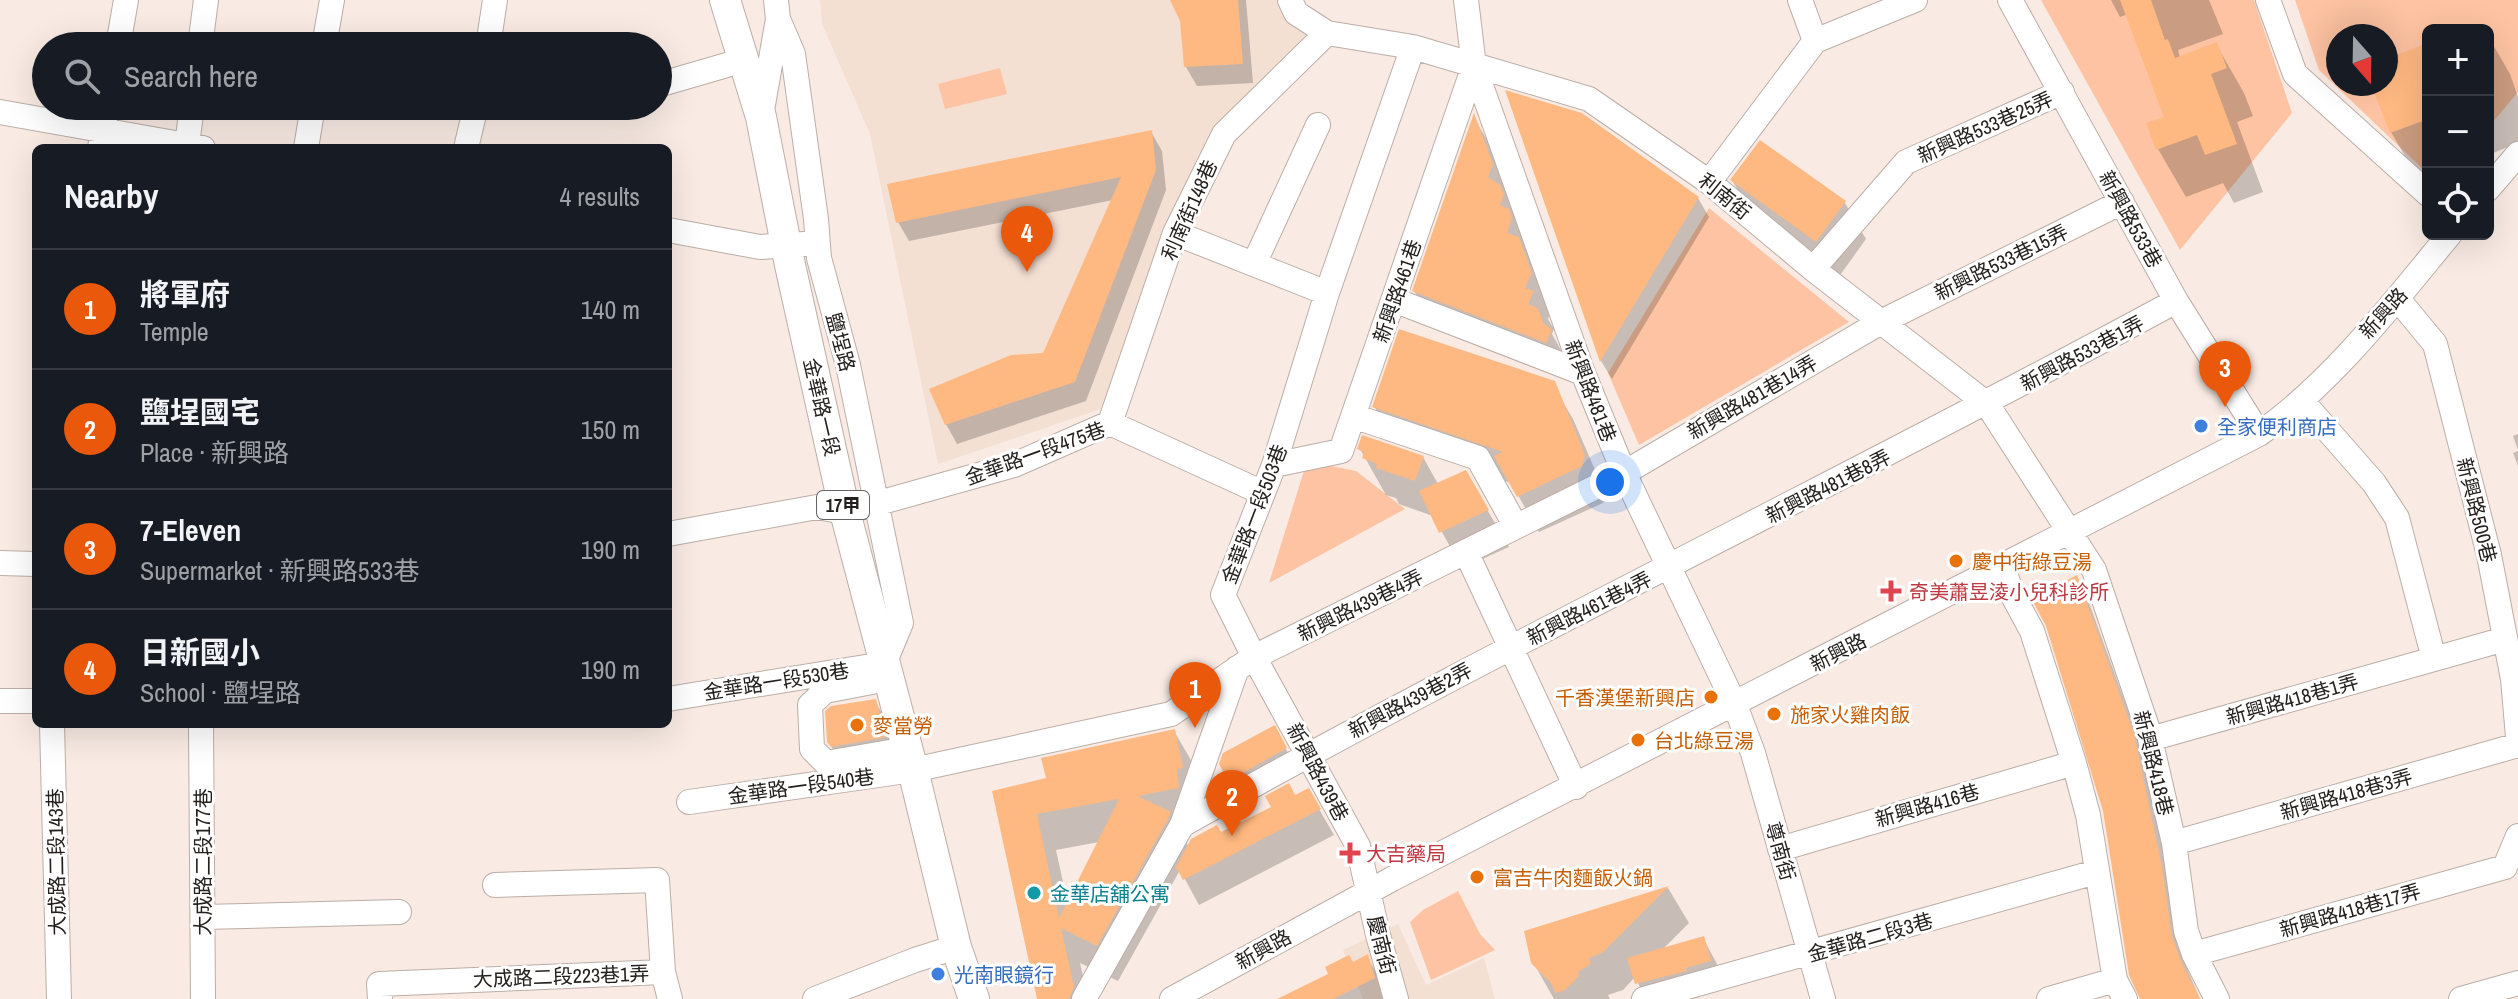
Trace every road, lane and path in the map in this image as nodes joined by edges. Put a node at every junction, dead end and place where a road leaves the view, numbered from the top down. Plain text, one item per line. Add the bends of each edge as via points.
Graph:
1 (126, 0) edge
2 (206, 0) edge
3 (332, 0) edge
4 (495, 0) edge
5 (725, 0) edge
6 (1290, 0) edge
7 (1466, 0) edge
8 (1800, 0) edge
9 (1915, 0) edge
10 (2010, 0) edge
11 (2268, 0) edge
12 (777, 9) edge
13 (120, 32) edge
14 (202, 32) edge
15 (326, 32) edge
16 (490, 32) edge
17 (1327, 33) junction
18 (1815, 41) junction
19 (1413, 47) junction
20 (744, 60) junction
21 (1474, 66) junction
22 (672, 81) edge
23 (2062, 92) junction
24 (0, 112) edge
25 (32, 117) edge
26 (761, 117) junction
27 (52, 120) edge
28 (193, 120) edge
29 (311, 120) edge
30 (473, 120) edge
31 (1318, 125) dead end
32 (103, 128) edge
33 (185, 144) edge
34 (195, 144) edge
35 (307, 144) edge
36 (467, 144) edge
37 (2518, 154) edge
38 (1709, 182) junction
39 (2494, 182) edge
40 (2422, 189) edge
41 (2122, 202) junction
42 (672, 231) edge
43 (1175, 233) junction
44 (2445, 240) edge
45 (817, 242) junction
46 (786, 246) junction
47 (1254, 264) junction
48 (1813, 269) junction
49 (1327, 293) junction
50 (2397, 298) junction
51 (1394, 300) junction
52 (2176, 301) junction
53 (1881, 322) junction
54 (1583, 373) junction
55 (2302, 401) junction
56 (1987, 404) junction
57 (1353, 416) junction
58 (1110, 423) junction
59 (2259, 434) junction
60 (1274, 465) junction
61 (1624, 473) junction
62 (1263, 493) junction
63 (875, 504) junction
64 (845, 512) junction
65 (1515, 525) junction
66 (2072, 532) junction
67 (672, 533) edge
68 (1466, 552) junction
69 (0, 563) edge
70 (32, 564) edge
71 (2003, 567) junction
72 (1668, 568) junction
73 (2505, 639) junction
74 (1510, 648) junction
75 (2434, 659) junction
76 (1246, 663) junction
77 (886, 671) junction
78 (2516, 678) edge
79 (672, 698) edge
80 (0, 701) edge
81 (32, 701) edge
82 (1735, 705) junction
83 (52, 728) edge
84 (201, 728) edge
85 (2518, 737) edge
86 (2150, 739) junction
87 (2518, 745) edge
88 (1310, 753) junction
89 (910, 759) junction
90 (2074, 763) junction
91 (1576, 787) junction
92 (689, 802) dead end
93 (1182, 825) junction
94 (2518, 836) edge
95 (2174, 843) junction
96 (1780, 849) junction
97 (2096, 872) junction
98 (495, 885) dead end
99 (1370, 891) junction
100 (399, 912) dead end
101 (203, 917) junction
102 (956, 947) junction
103 (1810, 954) junction
104 (2194, 954) junction
105 (663, 972) junction
106 (2518, 983) edge
107 (2120, 990) edge
108 (59, 999) edge
109 (203, 999) edge
110 (380, 999) edge
111 (670, 999) edge
112 (815, 999) edge
113 (974, 999) edge
114 (1084, 999) edge
115 (1172, 999) edge
116 (1396, 999) edge
117 (1644, 999) edge
118 (1823, 999) edge
119 (2049, 999) edge
120 (2217, 999) edge
121 (2461, 999) edge

1 - 13 street
2 - 14 street
3 - 15 street
4 - 16 street
5 - 20 main road, 金華路一段 / 17甲
6 - 17 street, 利南街 via 1296,13
7 - 21 street
8 - 18 street
9 - 18 street
10 - 23 street, 新興路533巷
11 - 40 street via 2295,74
12 - 26 street, 鹽埕路
12 - 45 street, 鹽埕路 via 793,54
17 - 19 street, 利南街
17 - 43 street, 利南街148巷 via 1224,134
18 - 38 street
19 - 21 street, 利南街
19 - 49 street, 金華路一段503巷
20 - 22 street
20 - 26 main road, 金華路一段 / 17甲
21 - 38 street, 利南街 via 1589,99
21 - 51 street, 新興路461巷
21 - 54 street, 新興路481巷
23 - 41 street, 新興路533巷
23 - 48 street, 新興路533巷25弄 via 1906,162
24 - 25 street
26 - 46 main road, 金華路一段 / 17甲
27 - 32 street
28 - 34 street
29 - 35 street
30 - 36 street
31 - 47 street
32 - 33 street
37 - 39 street
38 - 48 street, 利南街
41 - 52 street, 新興路533巷
41 - 53 street, 新興路533巷15弄
42 - 46 street via 760,247
43 - 47 street
43 - 58 street, 利南街148巷
44 - 50 street, 新興路
45 - 46 street
45 - 63 street, 鹽埕路
46 - 64 main road, 金華路一段 / 17甲
47 - 49 street
48 - 53 street, 利南街
49 - 60 street, 金華路一段503巷
50 - 55 street, 新興路
50 - 73 street, 新興路500巷 via 2435,344
51 - 54 street
51 - 57 street, 新興路461巷
52 - 56 street, 新興路533巷1弄
52 - 59 street, 新興路533巷
53 - 56 street, 利南街
53 - 61 street, 新興路481巷14弄
54 - 61 street, 新興路481巷
55 - 59 street, 新興路
55 - 75 street via 2374,483 2397,518
56 - 66 street, 利南街
56 - 72 street, 新興路481巷8弄
57 - 60 street, 新興路461巷 via 1341,451
57 - 65 street via 1478,458
58 - 62 street, 金華路一段475巷
58 - 63 street, 金華路一段475巷 via 1014,465
59 - 66 street, 新興路
60 - 62 street, 金華路一段503巷
61 - 65 street, 新興路481巷14弄
61 - 72 street, 新興路481巷
62 - 76 street, 金華路一段503巷 via 1223,595
63 - 64 street, 金華路一段475巷
63 - 77 street, 鹽埕路 via 901,623
64 - 67 street, 金華路一段475巷 via 817,507
64 - 77 main road, 金華路一段 / 17甲
65 - 68 street, 新興路439巷4弄
66 - 71 street, 新興路
66 - 86 street, 新興路418巷 via 2094,570
68 - 74 street
68 - 76 street, 新興路439巷4弄
69 - 70 street
71 - 82 street, 新興路
71 - 90 street via 2032,631
72 - 74 street, 新興路461巷4弄
72 - 82 street, 新興路481巷
73 - 75 street, 新興路418巷1弄
73 - 78 street, 新興路500巷
74 - 88 street, 新興路439巷2弄
74 - 91 street
75 - 86 street, 新興路418巷1弄
76 - 88 street, 新興路439巷
76 - 89 street via 1171,714
76 - 93 street
77 - 79 street, 金華路一段530巷
77 - 89 main road, 金華路一段 / 17甲
77 - 89 street via 825,691 810,705 812,749 826,763
78 - 85 street, 新興路500巷
80 - 81 street
82 - 91 street, 新興路
82 - 96 street, 尊南街
83 - 108 street, 大成路二段143巷
84 - 101 street, 大成路二段177巷
86 - 95 street, 新興路418巷
87 - 95 street, 新興路418巷3弄
88 - 93 street, 新興路439巷2弄
88 - 99 street, 新興路439巷 via 1358,846
89 - 92 street, 金華路一段540巷
89 - 102 main road, 金華路一段 / 17甲
90 - 96 street, 新興路416巷
90 - 97 street
91 - 99 street, 新興路
93 - 114 street
94 - 104 street, 新興路418巷17弄 via 2505,867
95 - 104 street, 新興路418巷
96 - 103 street, 尊南街
97 - 103 street, 金華路二段3巷
97 - 107 street
98 - 105 street via 657,880
99 - 115 street, 新興路
99 - 116 street, 慶南街
100 - 101 street
101 - 109 street, 大成路二段177巷
102 - 112 street
102 - 113 main road, 金華路一段 / 17甲
103 - 117 street, 金華路二段3巷
103 - 118 street, 尊南街
104 - 120 street, 新興路418巷
105 - 110 street, 大成路二段223巷1弄 via 379,984
105 - 111 street
106 - 121 street
107 - 119 street

